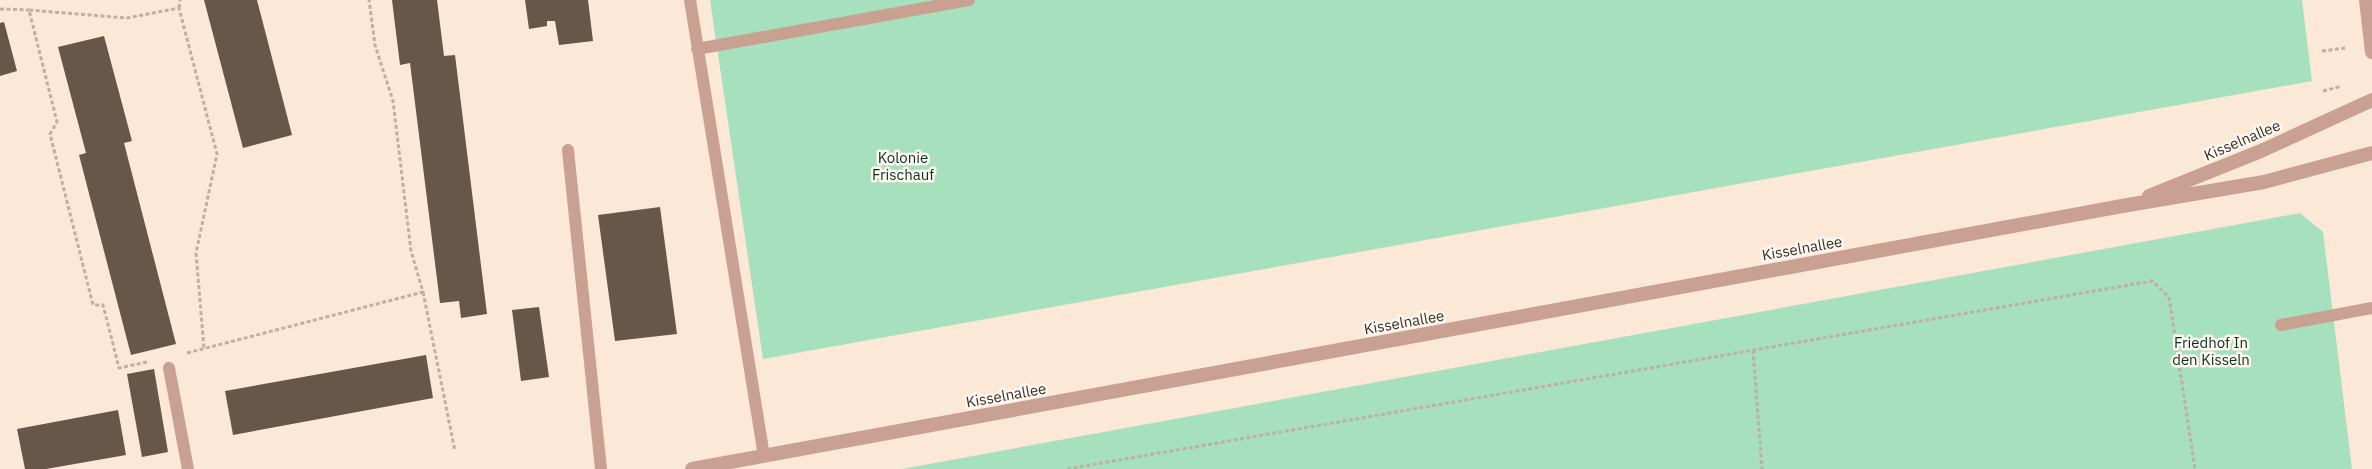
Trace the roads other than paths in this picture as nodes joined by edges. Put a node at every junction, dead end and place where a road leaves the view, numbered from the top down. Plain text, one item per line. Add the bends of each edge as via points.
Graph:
1 (690, 0) edge
2 (969, 0) edge
3 (2366, 0) edge
4 (697, 49) junction
5 (2372, 52) edge
6 (2372, 100) edge
7 (568, 150) dead end
8 (2372, 152) edge
9 (2122, 206) junction
10 (2372, 308) edge
11 (2281, 325) dead end
12 (169, 368) dead end
13 (764, 456) junction
14 (188, 469) edge
15 (601, 469) edge
16 (692, 469) edge

1 - 4 lane
2 - 4 lane
3 - 5 street
4 - 13 lane
6 - 9 street, Kisselnallee via 2262,151
7 - 15 lane
8 - 9 street, Kisselnallee via 2264,182
9 - 13 street, Kisselnallee
10 - 11 lane
12 - 14 lane
13 - 16 street, Kisselnallee

